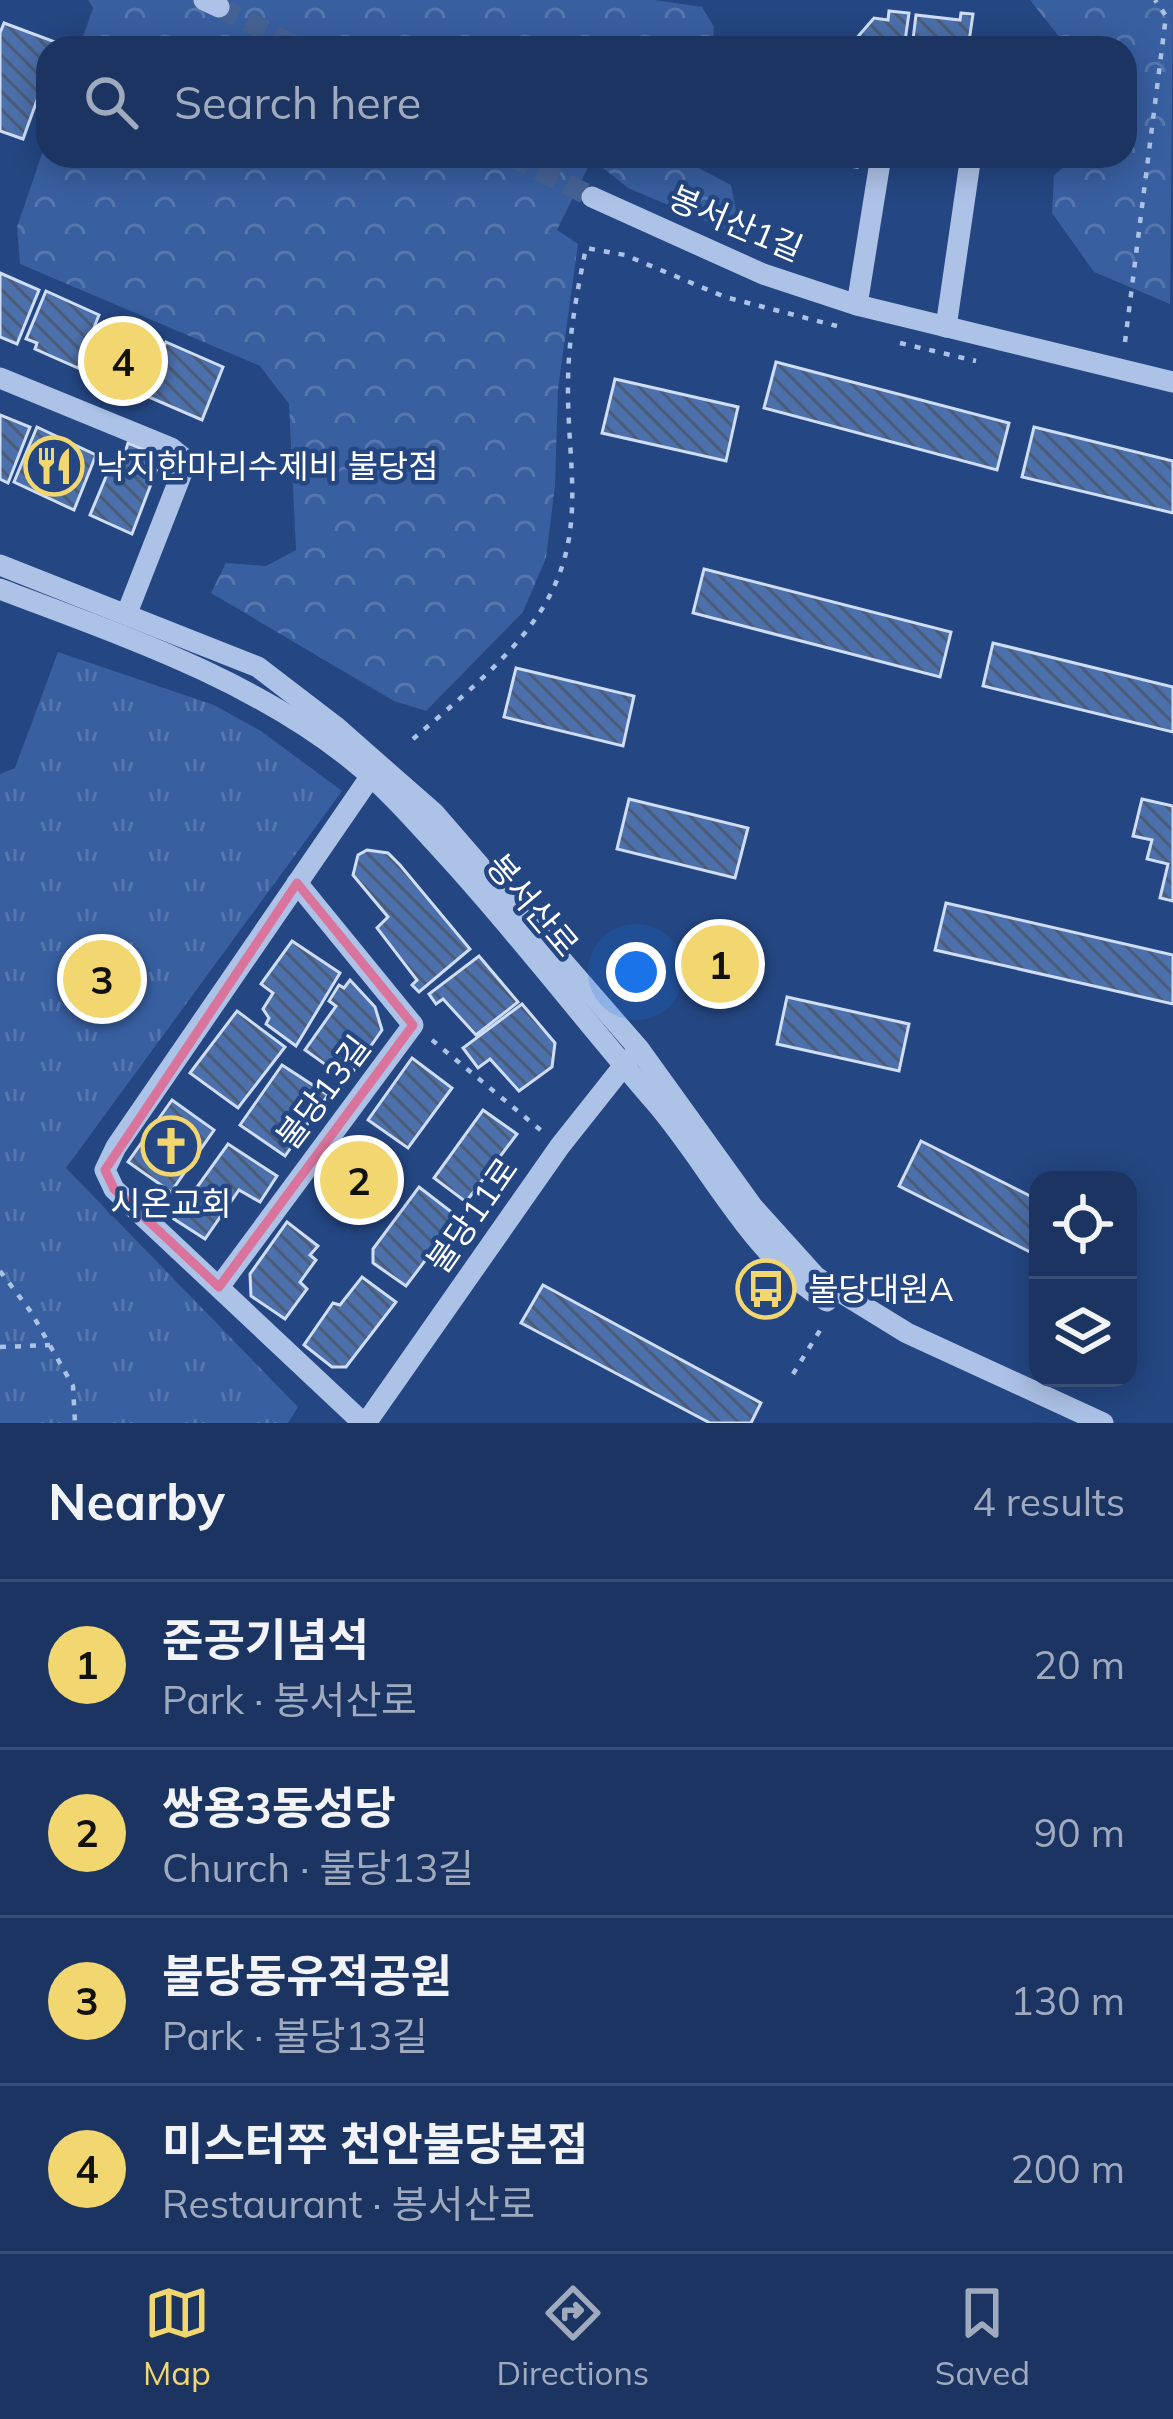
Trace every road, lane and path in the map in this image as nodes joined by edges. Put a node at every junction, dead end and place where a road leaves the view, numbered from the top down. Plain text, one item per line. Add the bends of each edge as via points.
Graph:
1 (1155, 0) edge
2 (878, 168) edge
3 (969, 168) edge
4 (592, 197) tunnel mouth
5 (586, 248) dead end
6 (857, 305) junction
7 (946, 327) junction
8 (1126, 342) dead end
9 (0, 378) edge
10 (1173, 382) edge
11 (0, 565) edge
12 (0, 589) edge
13 (127, 614) junction
14 (413, 739) dead end
15 (374, 771) junction
16 (297, 883) junction
17 (413, 1025) junction
18 (631, 1057) junction
19 (560, 1146) junction
20 (0, 1271) edge
21 (218, 1287) junction
22 (822, 1327) dead end
23 (50, 1346) junction
24 (0, 1347) edge
25 (794, 1374) dead end
26 (75, 1423) edge
27 (364, 1423) edge
28 (1069, 1423) edge
29 (1103, 1423) edge

1 - 8 path via 1166,16
2 - 6 street
3 - 7 street
4 - 6 street, 봉서산1길 via 763,274
5 - 14 path via 568,384 575,500 559,576 502,655
6 - 7 street, 봉서산1길
7 - 10 street, 봉서산1길
9 - 13 street via 182,457
11 - 13 street, 봉서산로
12 - 15 street, 봉서산로 via 244,690
13 - 15 street, 봉서산로 via 258,667
15 - 16 street
15 - 18 street, 봉서산로
16 - 17 street, 불당13길
16 - 21 street via 105,1170 114,1189
17 - 19 path
17 - 21 street, 불당13길
18 - 19 street, 불당11로
18 - 28 street, 봉서산로 via 738,1217 805,1288 904,1346
18 - 29 street, 봉서산로 via 816,1277 907,1333
19 - 27 street, 불당11로
20 - 23 path
21 - 27 street
22 - 25 path
23 - 24 path
23 - 26 path via 73,1386

